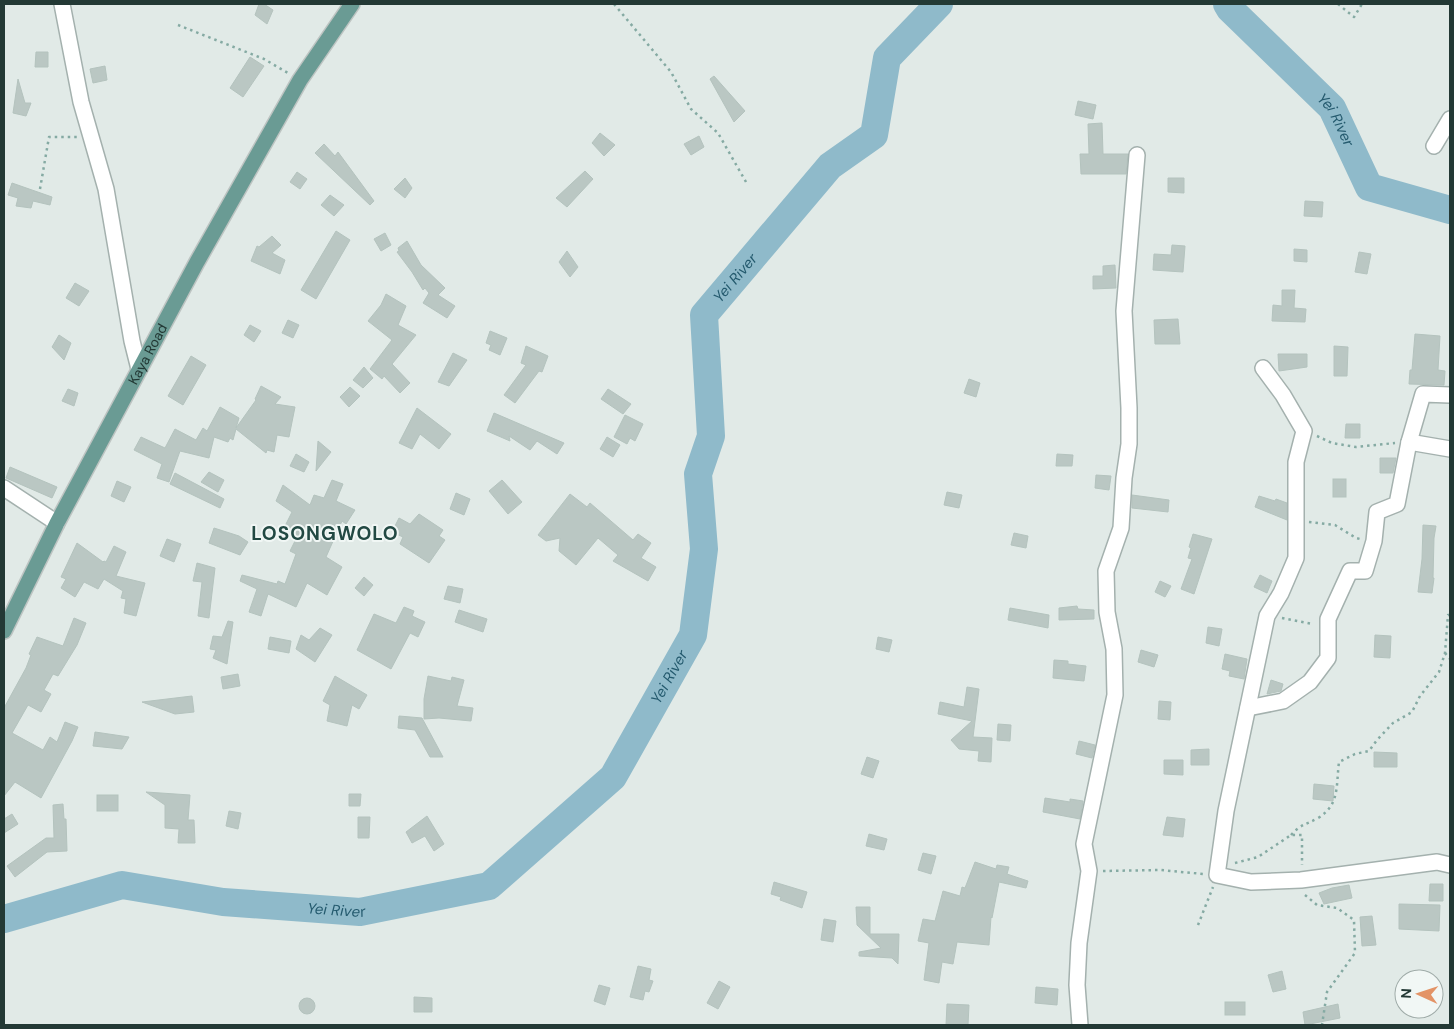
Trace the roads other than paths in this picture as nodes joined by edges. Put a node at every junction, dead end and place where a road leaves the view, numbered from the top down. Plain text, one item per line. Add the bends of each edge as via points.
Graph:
1 (62, 4) edge
2 (352, 4) edge
3 (1450, 119) edge
4 (1434, 146) dead end
5 (1137, 155) dead end
6 (1263, 368) dead end
7 (139, 369) junction
8 (1450, 395) edge
9 (1409, 442) junction
10 (1450, 449) edge
11 (4, 488) edge
12 (57, 523) junction
13 (4, 631) edge
14 (1248, 708) junction
15 (1450, 866) edge
16 (1080, 1025) edge

1 - 7 street via 81,102 106,189
2 - 7 main road, Kaya Road via 300,80
3 - 4 street
5 - 16 street via 1124,311 1129,444 1121,528 1106,572 1115,695 1084,844 1089,871 1077,985
6 - 14 street via 1304,431 1296,462 1296,558 1267,616
7 - 12 main road, Kaya Road
8 - 9 street via 1423,394
9 - 10 street
9 - 14 street via 1397,504 1377,512 1366,571 1350,572 1328,618 1328,658 1310,682 1283,701
11 - 12 street
12 - 13 main road, Kaya Road
14 - 15 street via 1226,810 1218,875 1251,882 1301,880 1437,862

